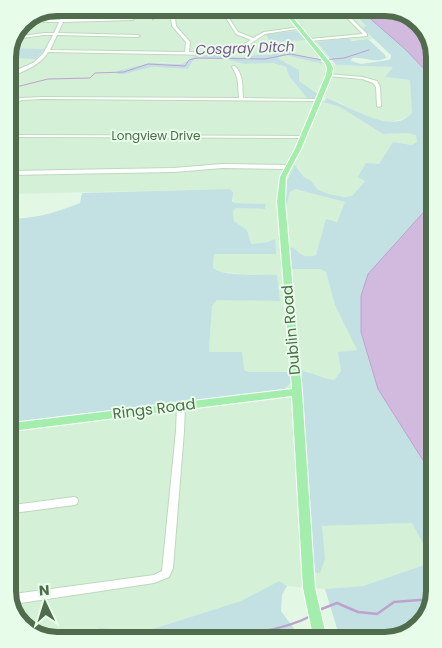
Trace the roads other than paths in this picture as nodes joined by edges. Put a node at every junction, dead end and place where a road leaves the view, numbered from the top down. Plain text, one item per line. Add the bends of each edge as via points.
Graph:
1 (64, 16) edge
2 (226, 16) edge
3 (290, 16) edge
4 (347, 16) edge
5 (172, 18) dead end
6 (132, 19) dead end
7 (41, 20) edge
8 (62, 21) junction
9 (300, 28) junction
10 (55, 34) junction
11 (138, 36) dead end
12 (21, 37) edge
13 (252, 39) junction
14 (310, 40) junction
15 (48, 51) junction
16 (187, 54) junction
17 (234, 67) dead end
18 (16, 70) edge
19 (20, 71) junction
20 (16, 73) edge
21 (329, 75) junction
22 (241, 99) junction
23 (319, 100) junction
24 (16, 101) edge
25 (379, 106) dead end
26 (16, 136) edge
27 (303, 136) junction
28 (288, 167) junction
29 (16, 173) edge
30 (297, 392) junction
31 (180, 406) junction
32 (16, 426) edge
33 (74, 501) dead end
34 (16, 509) edge
35 (18, 598) edge
36 (319, 632) edge

1 - 8 street
2 - 13 street via 237,33
3 - 9 main road, Dublin Road
4 - 14 street via 366,35
5 - 16 street via 174,26 188,42
6 - 8 street
7 - 8 street
8 - 10 street
9 - 13 street via 269,32
9 - 14 main road, Dublin Road
10 - 11 street
10 - 12 street
10 - 15 street
13 - 16 street via 226,53
14 - 21 main road, Dublin Road via 327,61
15 - 16 street
15 - 19 street
17 - 22 street via 241,75
18 - 19 street
19 - 20 street
21 - 23 main road, Dublin Road
21 - 25 street via 375,82
22 - 23 street
22 - 24 street via 34,98
23 - 27 main road, Dublin Road
26 - 27 street, Longview Drive
27 - 28 main road, Dublin Road
28 - 29 street
28 - 30 main road, Dublin Road via 281,201
30 - 31 main road, Rings Road
30 - 36 main road, Dublin Road via 310,596
31 - 32 main road, Rings Road
31 - 35 street via 166,574 154,579
33 - 34 street

